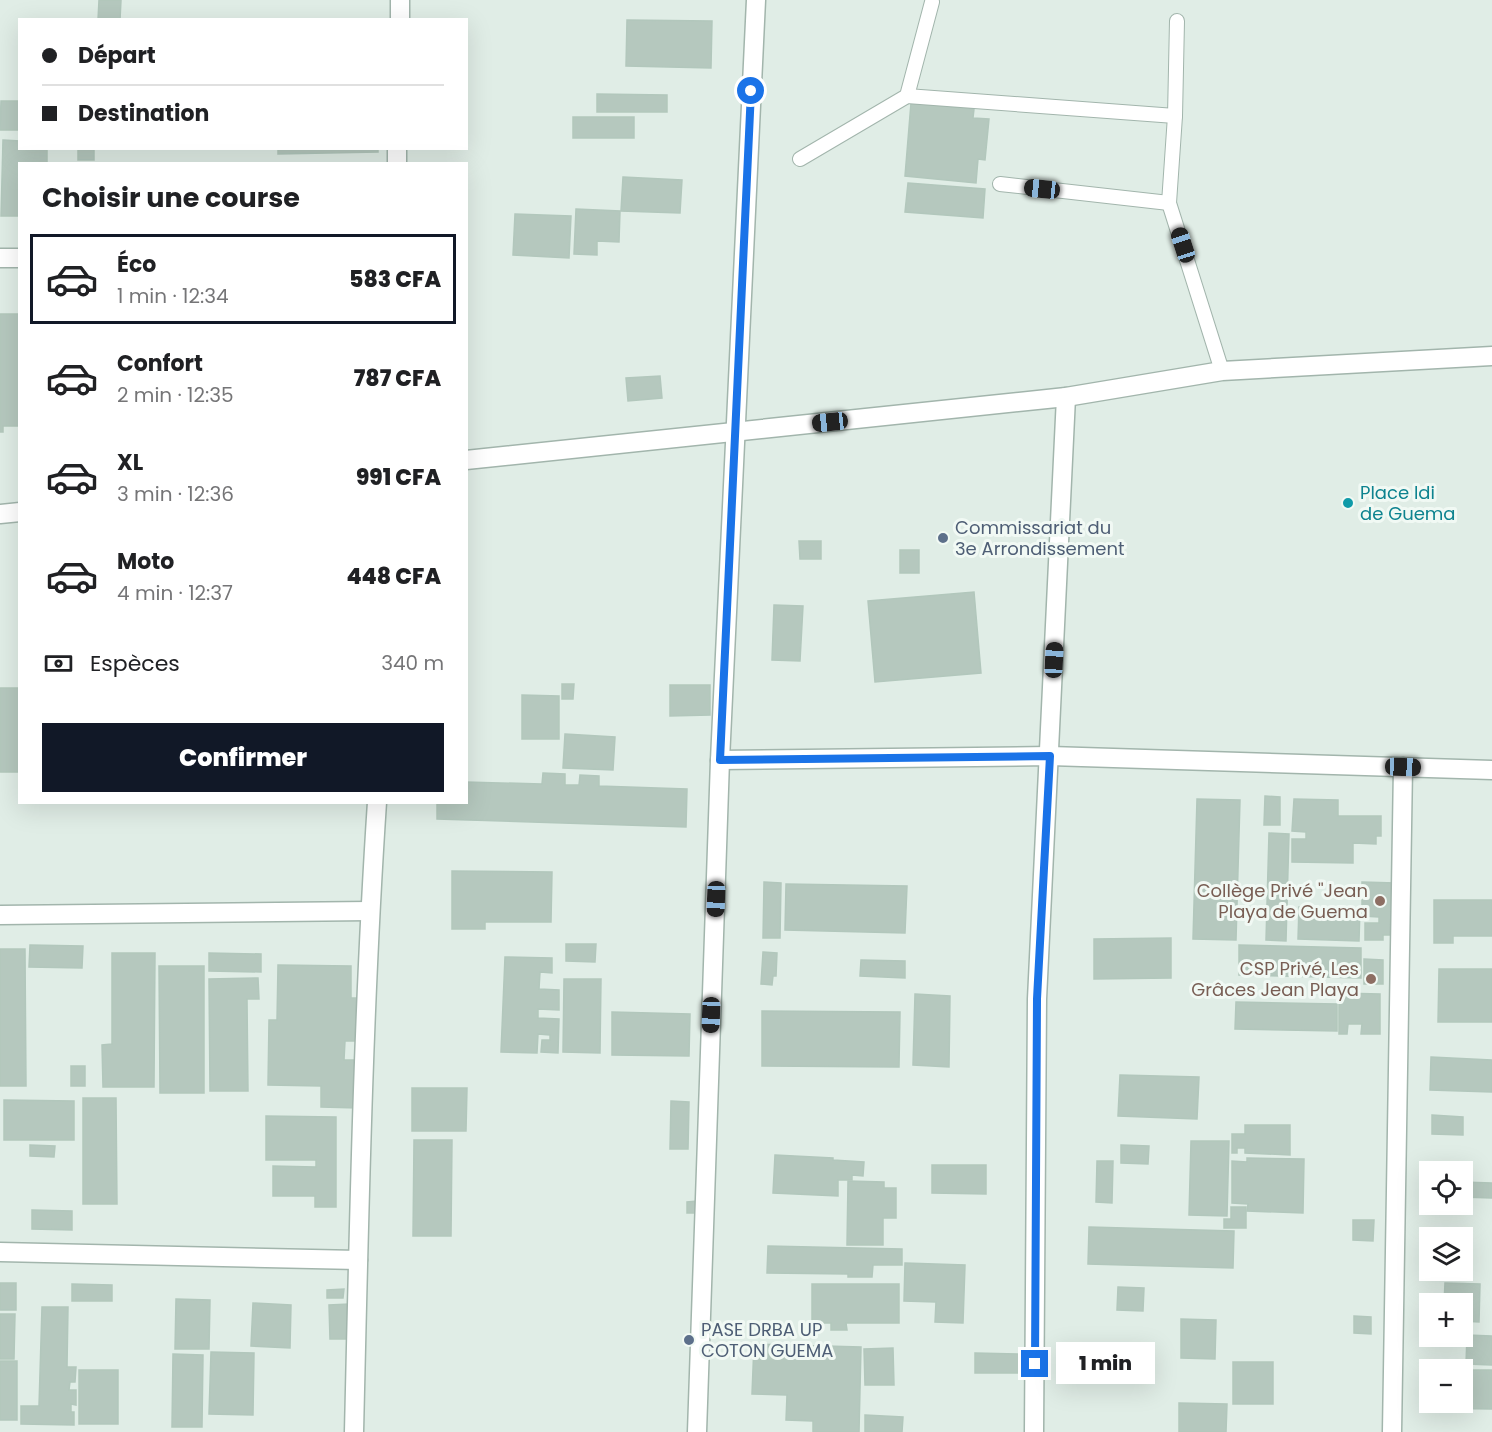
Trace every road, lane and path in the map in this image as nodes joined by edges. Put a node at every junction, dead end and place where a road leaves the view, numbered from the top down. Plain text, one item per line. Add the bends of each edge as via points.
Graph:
1 (400, 0) edge
2 (756, 0) edge
3 (932, 2) dead end
4 (400, 18) edge
5 (1177, 21) dead end
6 (907, 96) junction
7 (1176, 116) junction
8 (800, 159) dead end
9 (1000, 184) dead end
10 (1169, 203) junction
11 (0, 258) edge
12 (18, 258) edge
13 (1492, 356) edge
14 (1222, 371) junction
15 (1066, 398) junction
16 (735, 432) junction
17 (468, 460) edge
18 (18, 512) edge
19 (0, 514) edge
20 (1050, 756) junction
21 (720, 760) junction
22 (1403, 767) junction
23 (1492, 770) edge
24 (377, 804) edge
25 (370, 911) junction
26 (0, 915) edge
27 (0, 1252) edge
28 (358, 1260) junction
29 (354, 1432) edge
30 (697, 1432) edge
31 (1034, 1432) edge
32 (1392, 1432) edge

1 - 4 street
2 - 16 street
3 - 6 lane
5 - 7 lane
6 - 7 lane
6 - 8 lane
7 - 10 lane
9 - 10 lane
10 - 14 lane
11 - 12 street
13 - 14 street
14 - 15 street
15 - 16 street
15 - 20 street
16 - 17 street
16 - 21 street
18 - 19 street
20 - 21 street
20 - 22 street
20 - 31 street via 1037,999
21 - 30 street
22 - 23 street
22 - 32 street
24 - 25 street
25 - 26 street
25 - 28 street
27 - 28 street
28 - 29 street

